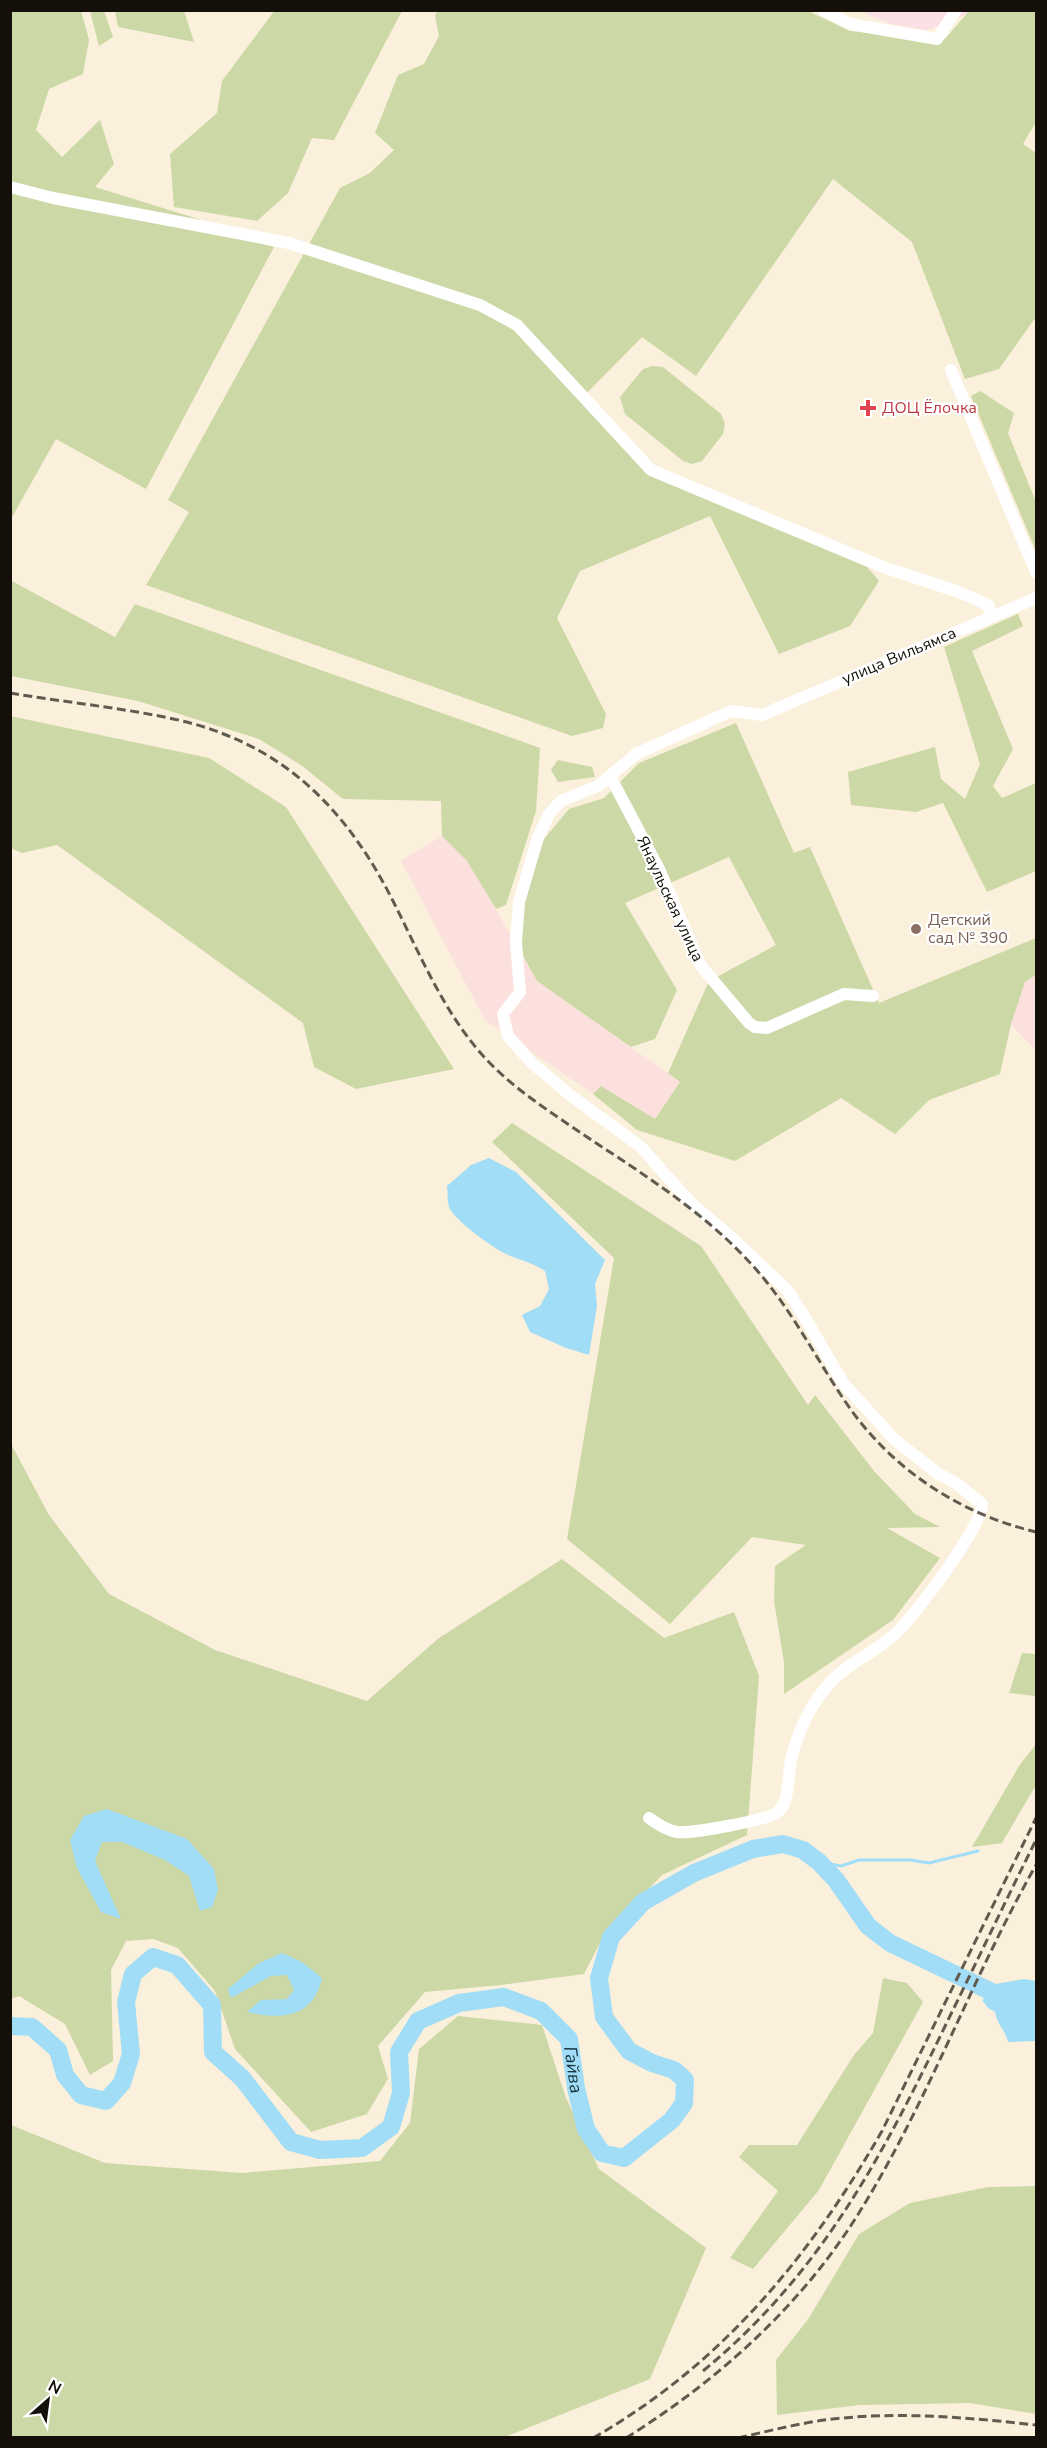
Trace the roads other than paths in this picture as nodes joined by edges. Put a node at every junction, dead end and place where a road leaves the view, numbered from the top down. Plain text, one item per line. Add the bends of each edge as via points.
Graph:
1 (823, 10) edge
2 (956, 10) edge
3 (10, 187) edge
4 (951, 370) dead end
5 (1036, 572) edge
6 (1036, 597) edge
7 (992, 617) junction
8 (610, 776) junction
9 (873, 996) dead end
10 (649, 1818) dead end

1 - 2 street via 850,24 937,39
3 - 7 street via 289,243 480,304 517,325 651,470 883,567 969,596 988,605
4 - 5 street
6 - 7 street, улица Вильямса
7 - 8 street, улица Вильямса via 762,715 731,711 636,754
8 - 9 street, Янаульская улица via 659,869 701,966 749,1023 767,1028 844,994
8 - 10 street via 598,786 561,801 549,814 538,837 519,902 516,942 520,992 503,1014 508,1036 562,1089 641,1147 691,1203 787,1290 855,1398 894,1439 979,1500 983,1509 949,1567 905,1625 830,1682 810,1710 791,1757 784,1802 778,1812 767,1819 693,1833 661,1827

